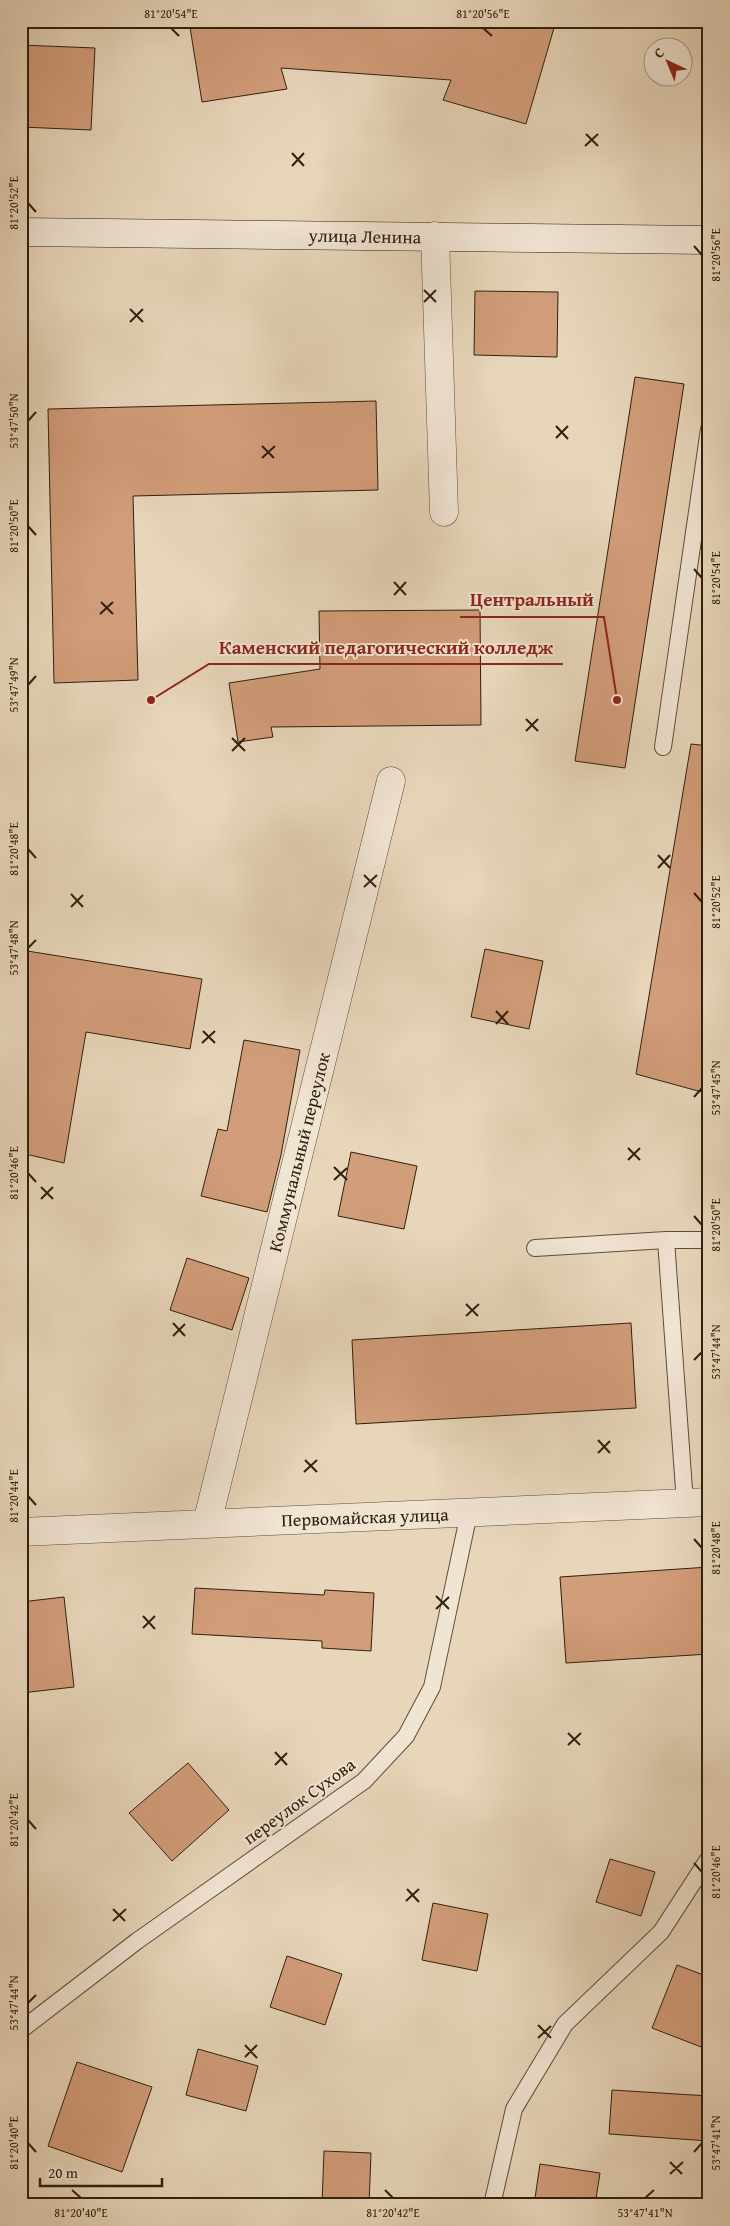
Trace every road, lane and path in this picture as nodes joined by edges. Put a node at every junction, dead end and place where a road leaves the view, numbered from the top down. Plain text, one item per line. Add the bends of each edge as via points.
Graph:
1 (21, 232) edge
2 (435, 236) junction
3 (709, 240) edge
4 (709, 429) edge
5 (444, 512) dead end
6 (663, 748) dead end
7 (392, 781) dead end
8 (666, 1240) junction
9 (709, 1240) edge
10 (535, 1248) dead end
11 (697, 1503) edge
12 (469, 1513) junction
13 (208, 1524) junction
14 (21, 1532) edge
15 (709, 1858) edge
16 (21, 2030) edge
17 (492, 2205) edge

1 - 2 street, улица Ленина
2 - 3 street, улица Ленина
2 - 5 street
4 - 6 lane
7 - 13 street, Коммунальный переулок
8 - 9 lane
8 - 10 lane
8 - 11 lane
11 - 12 street, Первомайская улица
12 - 13 street, Первомайская улица
12 - 16 lane, переулок Сухова via 432,1687 406,1736 364,1780 137,1941
13 - 14 street, Первомайская улица
15 - 17 lane via 660,1932 565,2024 514,2109

